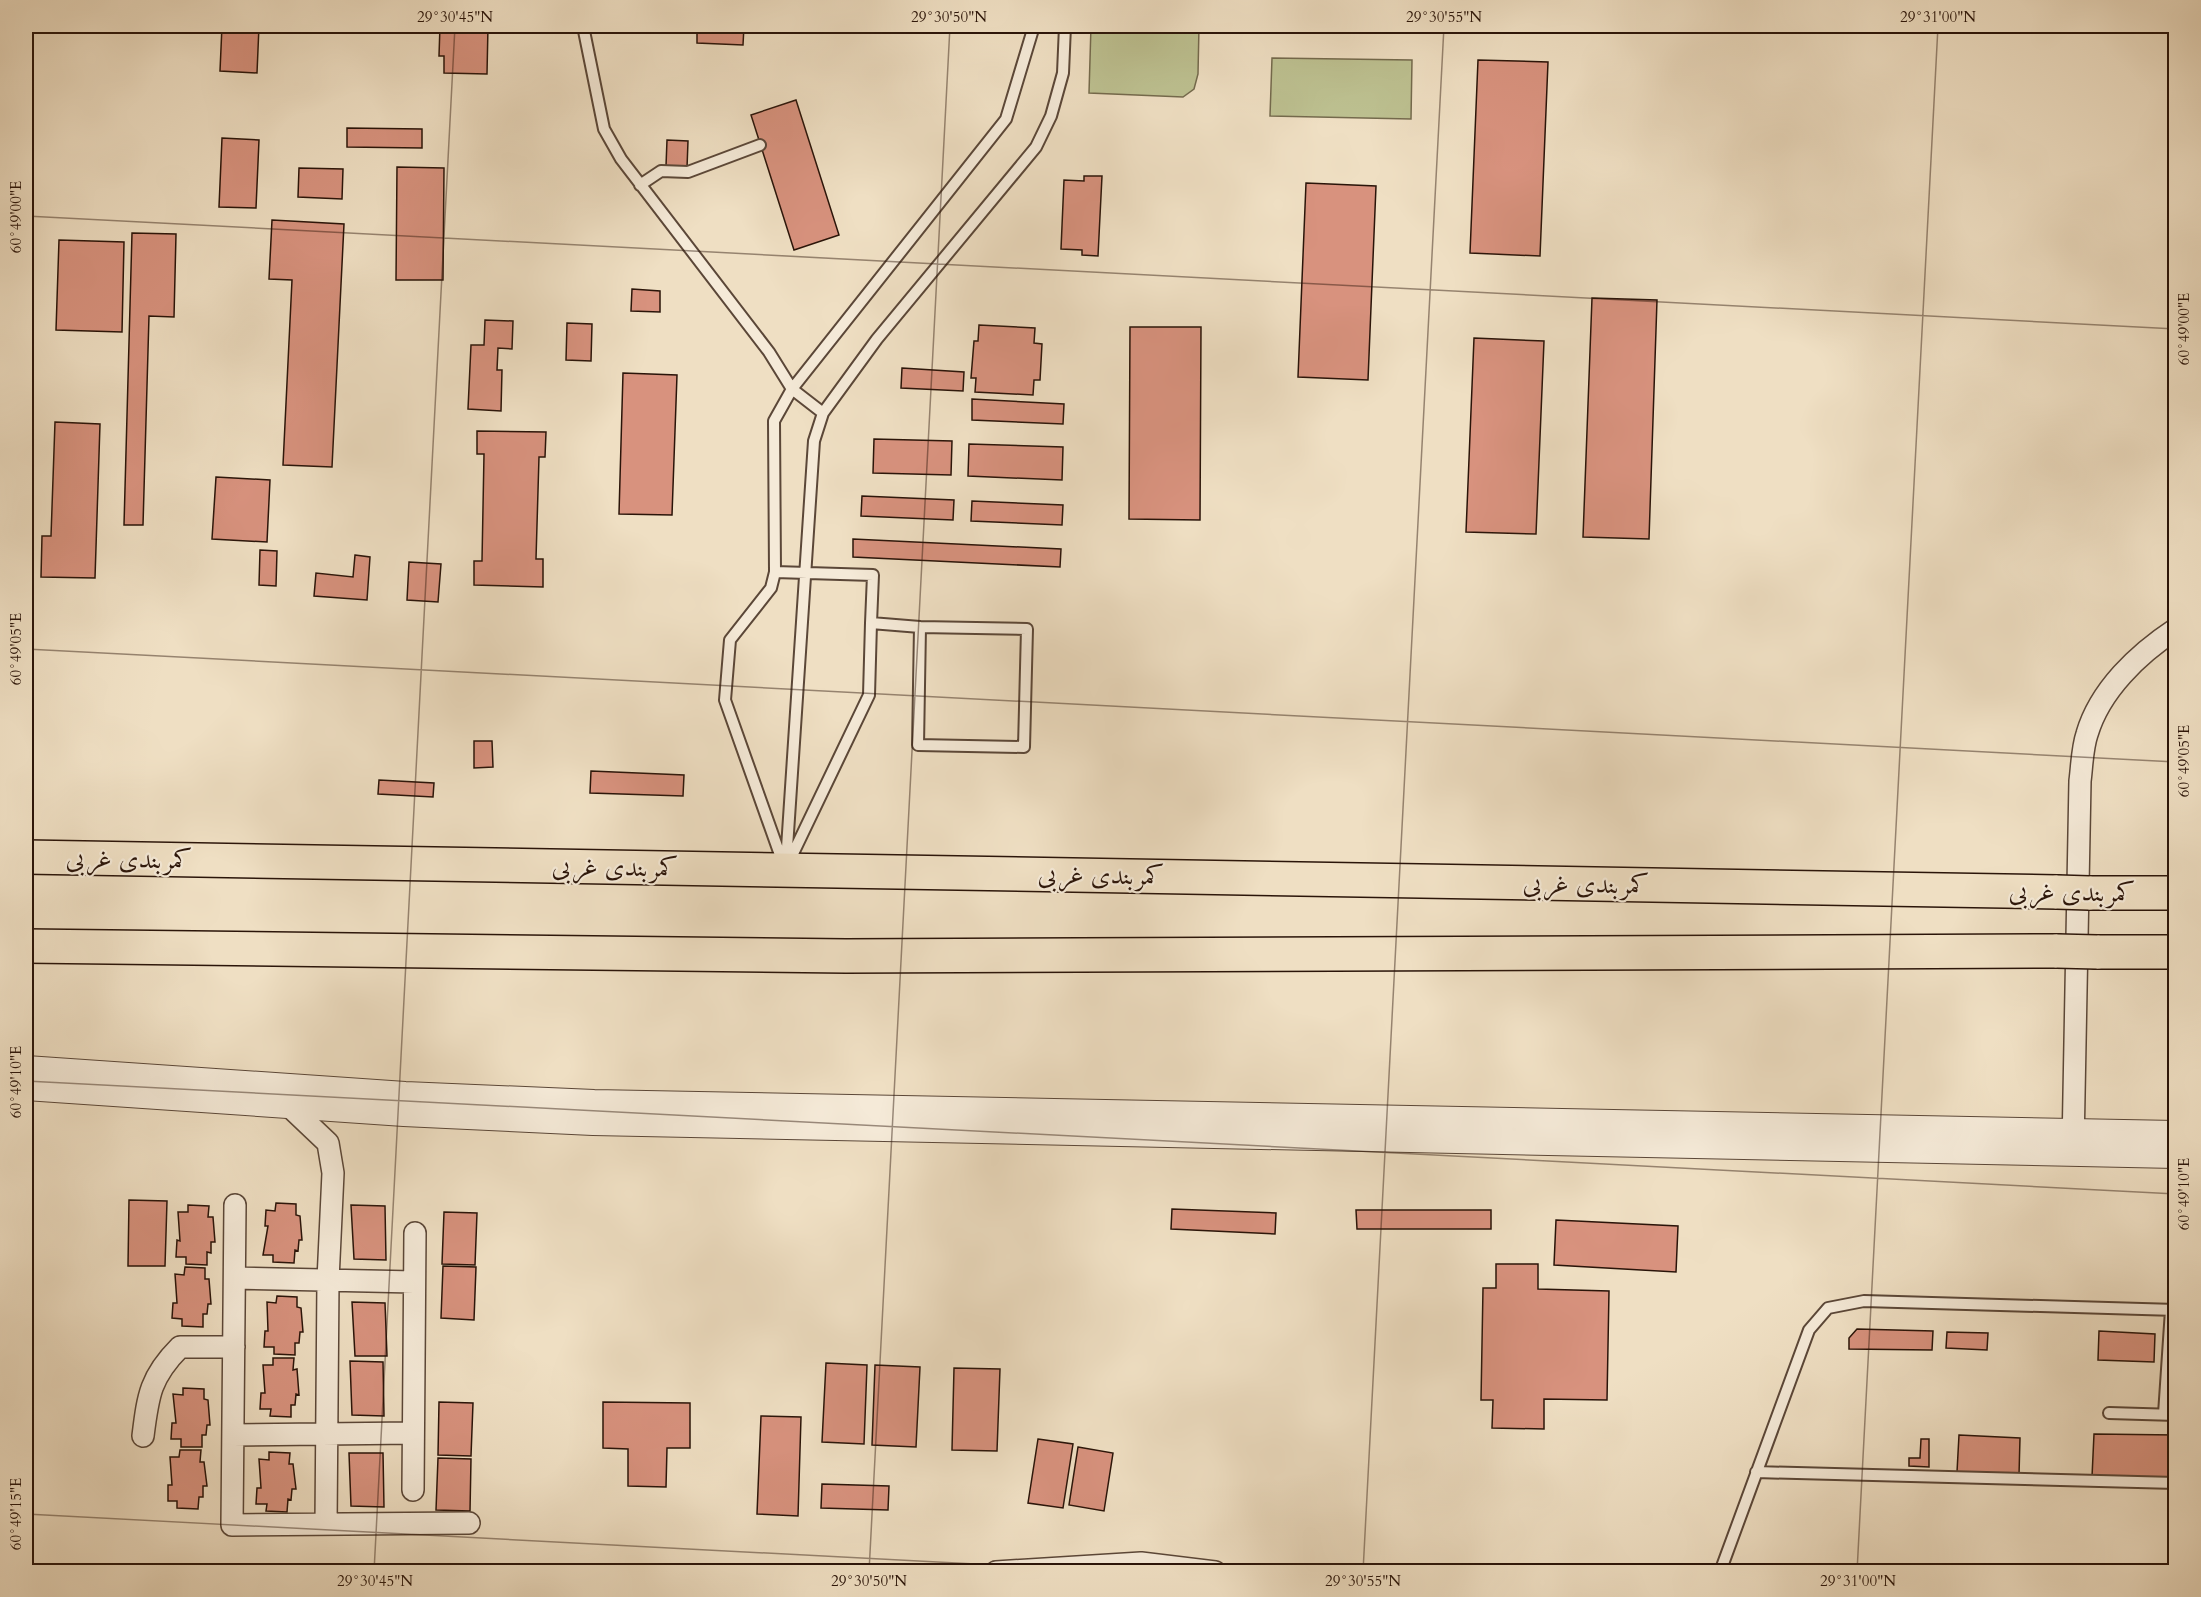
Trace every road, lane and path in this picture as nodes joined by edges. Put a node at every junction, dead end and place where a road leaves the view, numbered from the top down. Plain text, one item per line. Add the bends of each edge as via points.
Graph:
1 (583, 26) edge
2 (1034, 26) edge
3 (1065, 26) edge
4 (760, 145) dead end
5 (640, 185) junction
6 (792, 389) junction
7 (823, 413) junction
8 (775, 572) junction
9 (803, 572) junction
10 (871, 623) junction
11 (920, 627) junction
12 (2175, 629) edge
13 (26, 857) edge
14 (786, 870) junction
15 (2175, 893) edge
16 (26, 946) edge
17 (2175, 952) edge
18 (26, 1069) edge
19 (26, 1087) edge
20 (288, 1105) junction
21 (2175, 1134) edge
22 (2073, 1143) junction
23 (2175, 1155) edge
24 (235, 1205) dead end
25 (415, 1233) dead end
26 (235, 1278) junction
27 (328, 1280) junction
28 (414, 1282) junction
29 (2173, 1310) edge
30 (234, 1347) junction
31 (2109, 1413) dead end
32 (2170, 1414) edge
33 (327, 1432) junction
34 (414, 1434) junction
35 (233, 1435) junction
36 (143, 1436) dead end
37 (1756, 1472) junction
38 (2175, 1483) edge
39 (413, 1490) dead end
40 (469, 1523) dead end
41 (326, 1524) junction
42 (1141, 1567) edge
43 (996, 1572) edge
44 (1215, 1572) edge
45 (1720, 1572) edge

1 - 5 lane via 604,129
2 - 6 lane via 1006,119
3 - 7 lane via 1063,73 1051,116 1036,147 877,339
4 - 5 lane via 688,172 661,171
5 - 6 lane via 769,352
6 - 7 lane
6 - 8 lane via 774,421
7 - 9 lane via 814,441
8 - 9 lane
8 - 14 lane via 771,588 730,640 725,700
9 - 10 lane via 873,575
9 - 14 lane
10 - 11 lane
10 - 14 lane via 869,695
11 - 11 lane via 1027,629 1024,747 918,745
12 - 22 street via 2110,687 2087,734 2079,781
13 - 14 highway, کمربندی غربی
14 - 15 highway, کمربندی غربی, bridge
16 - 17 highway, bridge via 846,956
18 - 22 street via 405,1095 594,1103
19 - 20 street
20 - 22 street via 593,1122
20 - 27 street via 328,1143 333,1195
21 - 22 street
22 - 23 street
24 - 26 street
25 - 28 street
26 - 27 street
26 - 30 street
27 - 28 street
27 - 33 street
28 - 34 street
29 - 32 lane
29 - 37 lane via 1864,1301 1828,1308 1809,1330
30 - 35 street
30 - 36 street via 180,1347 161,1366 148,1396
31 - 32 lane
33 - 34 street
33 - 35 street
33 - 41 street
34 - 39 street
35 - 41 street via 232,1525
37 - 38 lane
37 - 45 lane
40 - 41 street
42 - 43 street
42 - 44 street

